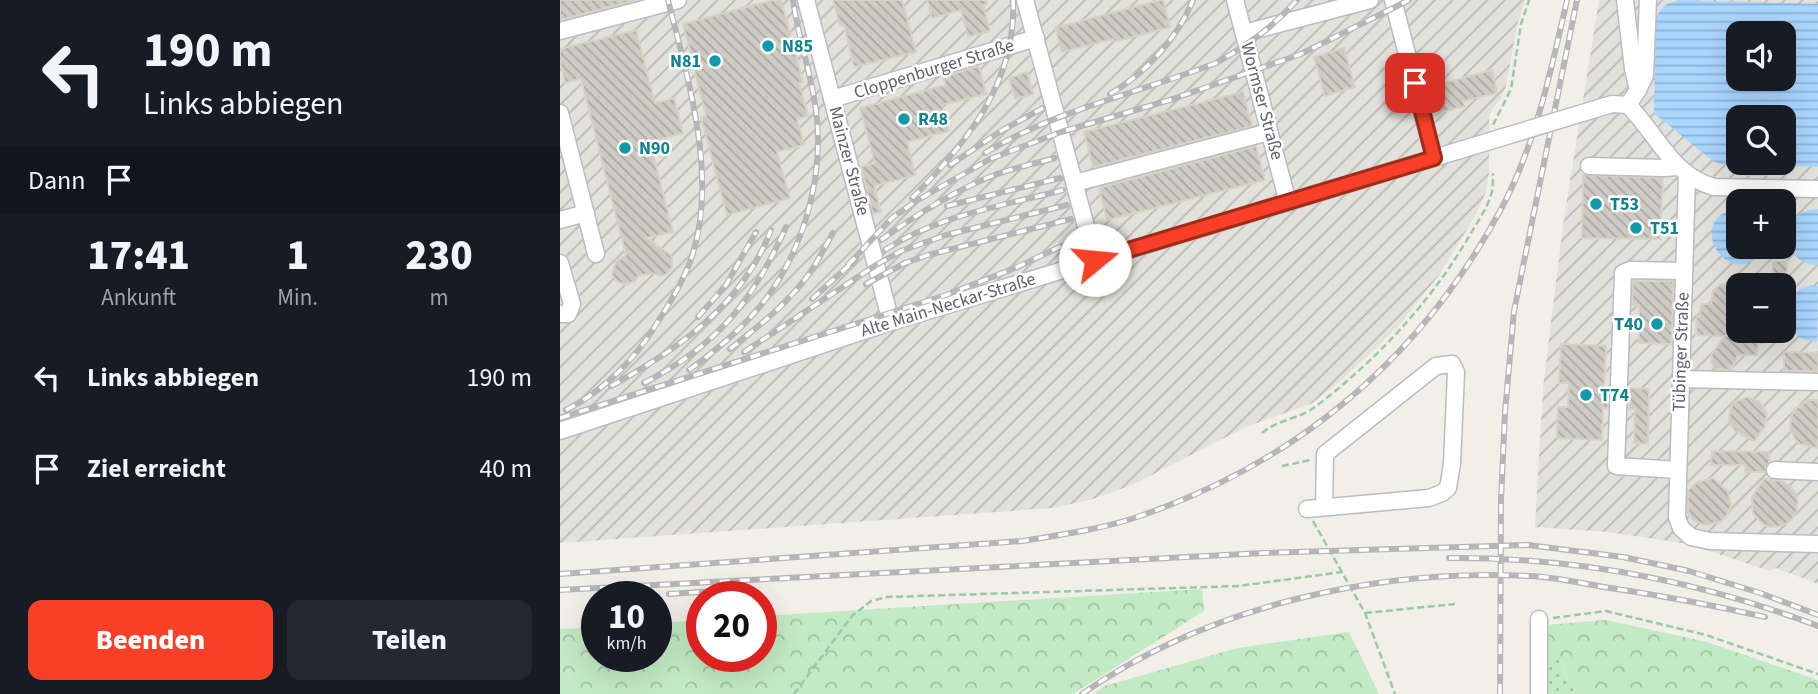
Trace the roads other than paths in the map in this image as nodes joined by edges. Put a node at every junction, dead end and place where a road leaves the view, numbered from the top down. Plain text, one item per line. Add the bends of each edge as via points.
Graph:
1 (678, 0) edge
2 (806, 0) edge
3 (1025, 0) edge
4 (1235, 0) edge
5 (1370, 0) edge
6 (1393, 0) edge
7 (1625, 0) edge
8 (1648, 0) edge
9 (560, 31) edge
10 (1244, 33) junction
11 (1036, 38) junction
12 (1638, 90) junction
13 (832, 99) junction
14 (1620, 104) junction
15 (560, 113) edge
16 (1269, 132) junction
17 (1434, 158) junction
18 (1589, 166) dead end
19 (1682, 170) junction
20 (1075, 183) junction
21 (1818, 189) edge
22 (1288, 202) junction
23 (586, 213) junction
24 (560, 220) edge
25 (596, 254) dead end
26 (1095, 260) junction
27 (560, 263) edge
28 (1684, 271) junction
29 (560, 314) edge
30 (891, 322) junction
31 (1681, 379) junction
32 (1818, 382) edge
33 (560, 431) edge
34 (1678, 470) junction
35 (1775, 470) dead end
36 (1818, 472) edge
37 (1324, 507) junction
38 (1307, 509) road end
39 (1818, 544) edge
40 (1539, 619) road end
41 (1539, 694) edge

1 - 9 street
2 - 13 street, Mainzer Straße
3 - 11 street
4 - 10 street, Wormser Straße
5 - 10 street
6 - 17 street
7 - 12 street
8 - 12 street via 1645,75
10 - 16 street, Wormser Straße
11 - 13 street, Cloppenburger Straße
11 - 20 street
12 - 14 street
13 - 30 street, Mainzer Straße
14 - 17 street, Alte Main-Neckar-Straße, bridge via 1496,131
14 - 19 street via 1640,117
15 - 23 street
16 - 20 street
16 - 22 street, Wormser Straße
17 - 22 street, Alte Main-Neckar-Straße
18 - 19 street
19 - 21 street via 1698,183 1714,187
19 - 28 street, Tübinger Straße
20 - 26 street
22 - 26 street, Alte Main-Neckar-Straße
23 - 24 street
23 - 25 street
26 - 30 street, Alte Main-Neckar-Straße
27 - 29 street via 572,304 568,314
28 - 31 street, Tübinger Straße
28 - 34 street via 1623,273 1616,433 1616,466
30 - 33 street, Alte Main-Neckar-Straße
31 - 32 street
31 - 34 street, Tübinger Straße
34 - 39 street, Tübinger Straße via 1677,517 1691,537
35 - 36 street
37 - 37 street via 1429,498 1448,488 1456,372 1452,364 1436,366 1325,454
37 - 38 street
40 - 41 street

